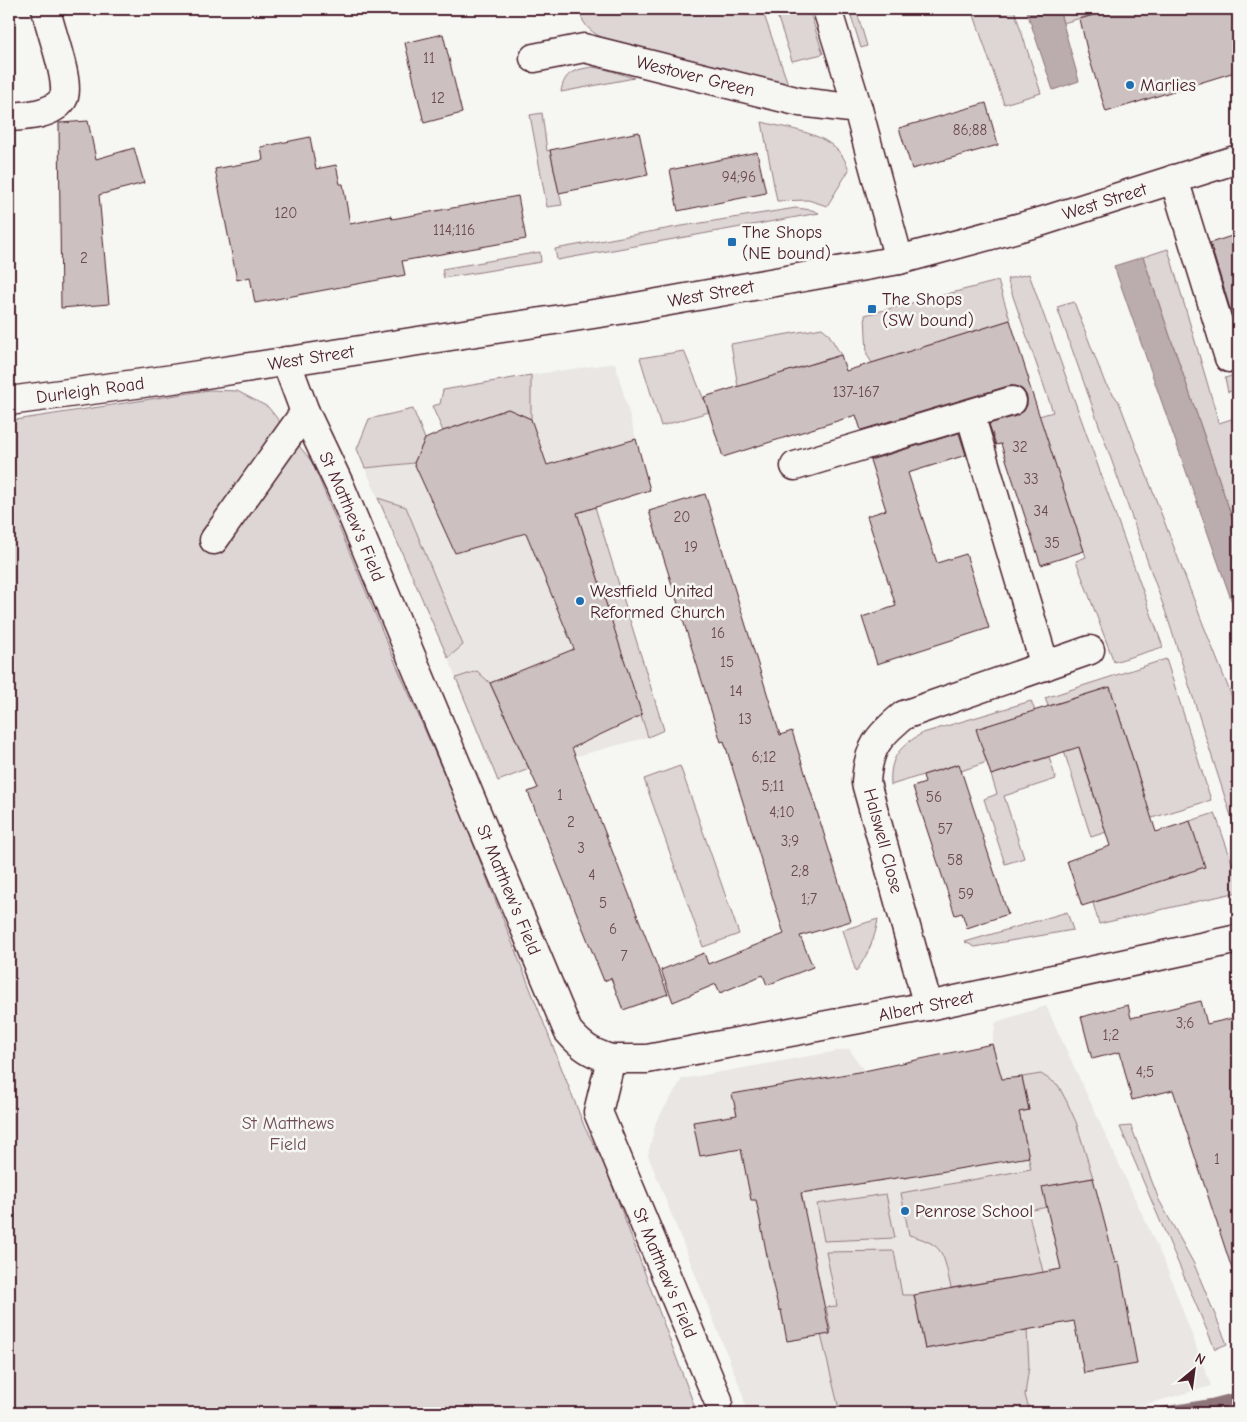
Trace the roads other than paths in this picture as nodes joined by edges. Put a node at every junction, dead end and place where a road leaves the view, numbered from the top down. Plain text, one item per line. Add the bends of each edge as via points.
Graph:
1 (46, 9) edge
2 (827, 9) edge
3 (534, 58) dead end
4 (858, 109) junction
5 (9, 117) edge
6 (1238, 159) edge
7 (1174, 180) junction
8 (899, 260) junction
9 (1238, 356) edge
10 (286, 361) junction
11 (173, 379) joint
12 (9, 401) edge
13 (1012, 401) dead end
14 (305, 412) junction
15 (970, 414) junction
16 (795, 466) dead end
17 (214, 540) dead end
18 (1090, 650) dead end
19 (1045, 666) junction
20 (1238, 939) edge
21 (928, 1006) junction
22 (611, 1059) junction
23 (718, 1400) dead end

1 - 5 street via 66,86 63,99 50,109 28,116
2 - 4 street
3 - 4 street, Westover Green via 584,48 800,102
4 - 8 street
6 - 7 street, West Street
7 - 8 street, West Street via 1043,221
7 - 9 street via 1229,358
8 - 10 street, West Street via 619,310
10 - 11 street, West Street
10 - 14 street, St Matthew's Field
11 - 12 street, Durleigh Road
13 - 15 street
14 - 17 street
14 - 22 street, St Matthew's Field via 340,486 568,1031 580,1045
15 - 16 street
15 - 19 street
18 - 19 street, Halswell Close
19 - 21 street, Halswell Close via 904,715 885,730 870,757 866,783
20 - 21 street, Albert Street
21 - 22 street, Albert Street via 647,1059
22 - 23 street, St Matthew's Field via 598,1112

